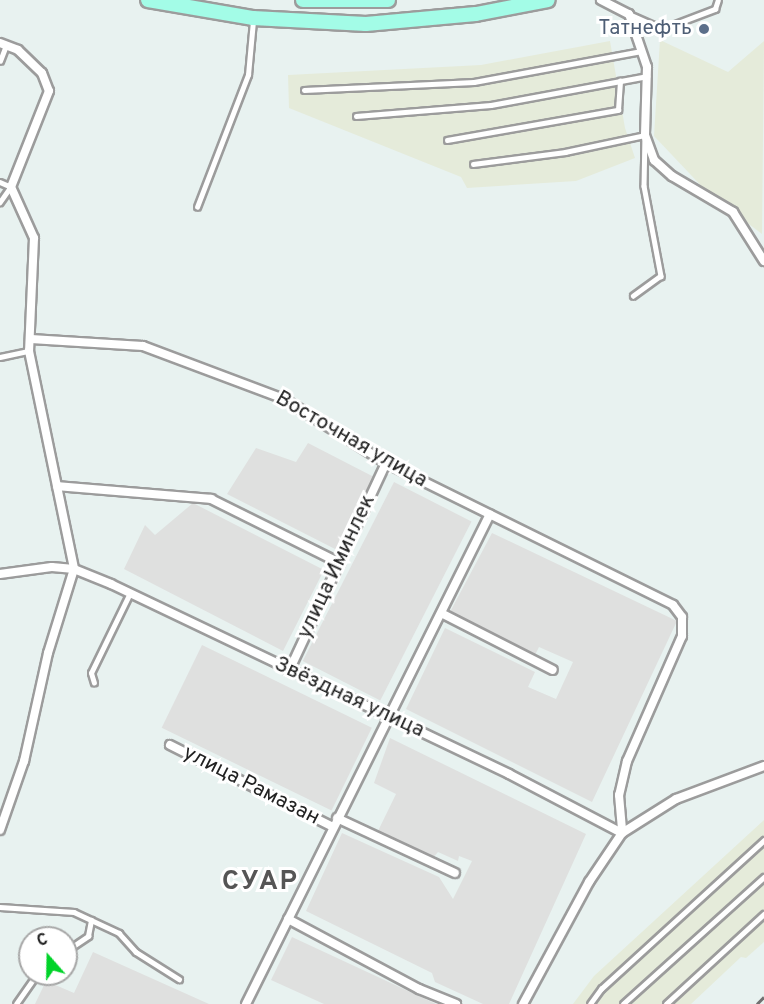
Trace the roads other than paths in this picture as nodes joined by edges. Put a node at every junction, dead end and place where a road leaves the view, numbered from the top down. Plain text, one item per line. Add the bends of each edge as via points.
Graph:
1 (148, 0) edge
2 (303, 0) edge
3 (388, 0) edge
4 (548, 0) edge
5 (601, 0) edge
6 (718, 0) edge
7 (629, 14) junction
8 (253, 18) junction
9 (3, 44) edge
10 (641, 51) junction
11 (0, 61) edge
12 (647, 76) junction
13 (620, 81) junction
14 (304, 90) dead end
15 (356, 116) dead end
16 (645, 135) junction
17 (447, 140) dead end
18 (473, 164) dead end
19 (0, 182) edge
20 (11, 187) junction
21 (0, 203) edge
22 (197, 207) dead end
23 (764, 261) edge
24 (633, 296) dead end
25 (31, 339) junction
26 (28, 351) junction
27 (0, 357) edge
28 (386, 463) junction
29 (57, 486) junction
30 (490, 514) junction
31 (340, 563) junction
32 (74, 569) junction
33 (0, 574) edge
34 (130, 593) junction
35 (443, 614) junction
36 (553, 670) dead end
37 (289, 671) junction
38 (94, 683) dead end
39 (390, 717) junction
40 (170, 745) dead end
41 (764, 766) edge
42 (337, 818) junction
43 (333, 827) junction
44 (0, 830) edge
45 (622, 833) junction
46 (764, 840) edge
47 (455, 873) dead end
48 (764, 877) edge
49 (0, 907) edge
50 (764, 914) edge
51 (288, 919) junction
52 (91, 920) junction
53 (78, 943) edge
54 (179, 980) dead end
55 (29, 986) edge
56 (16, 1004) edge
57 (246, 1004) edge
58 (456, 1004) edge
59 (523, 1004) edge
60 (590, 1004) edge
61 (623, 1004) edge
62 (666, 1004) edge

1 - 8 main road
2 - 3 main road
4 - 8 main road via 476,14 366,24
5 - 7 street
6 - 7 lane via 715,9 662,29
7 - 10 street
8 - 22 lane via 248,75
9 - 11 lane
9 - 20 street via 18,50 42,73 49,91
10 - 12 street
10 - 14 lane via 474,82
12 - 13 lane
12 - 16 street
13 - 15 lane via 491,105
13 - 17 lane via 618,110
16 - 18 lane via 565,152
16 - 23 street via 654,160 672,176 733,212
16 - 24 lane via 644,186 661,276
19 - 20 lane
20 - 21 lane
20 - 25 street via 34,238
25 - 26 street
25 - 28 street, Восточная улица via 143,346 284,399
26 - 27 lane
26 - 29 street
28 - 30 street, Восточная улица
28 - 31 street, улица Иминлек
29 - 31 street via 211,499
29 - 32 street
30 - 35 street
30 - 45 street, Восточная улица via 673,605 682,617 682,636 627,761 619,795
31 - 37 street, улица Иминлек
32 - 33 street via 52,567
32 - 34 street, Звёздная улица
32 - 44 street via 48,653 24,761
34 - 37 street, Звёздная улица
34 - 38 lane via 90,673
35 - 36 street
35 - 39 street
37 - 39 street, Звёздная улица
39 - 42 street
39 - 45 street, Звёздная улица
40 - 43 street, улица Рамазан
41 - 45 street via 676,799
42 - 43 street
42 - 47 street, улица Рамазан
43 - 51 street
45 - 59 street via 589,882
46 - 60 lane via 601,989
48 - 61 lane
49 - 52 lane via 74,912
50 - 62 lane
51 - 57 street
51 - 58 street via 419,989
52 - 53 lane via 88,936
52 - 54 lane via 118,933 136,952
55 - 56 lane

